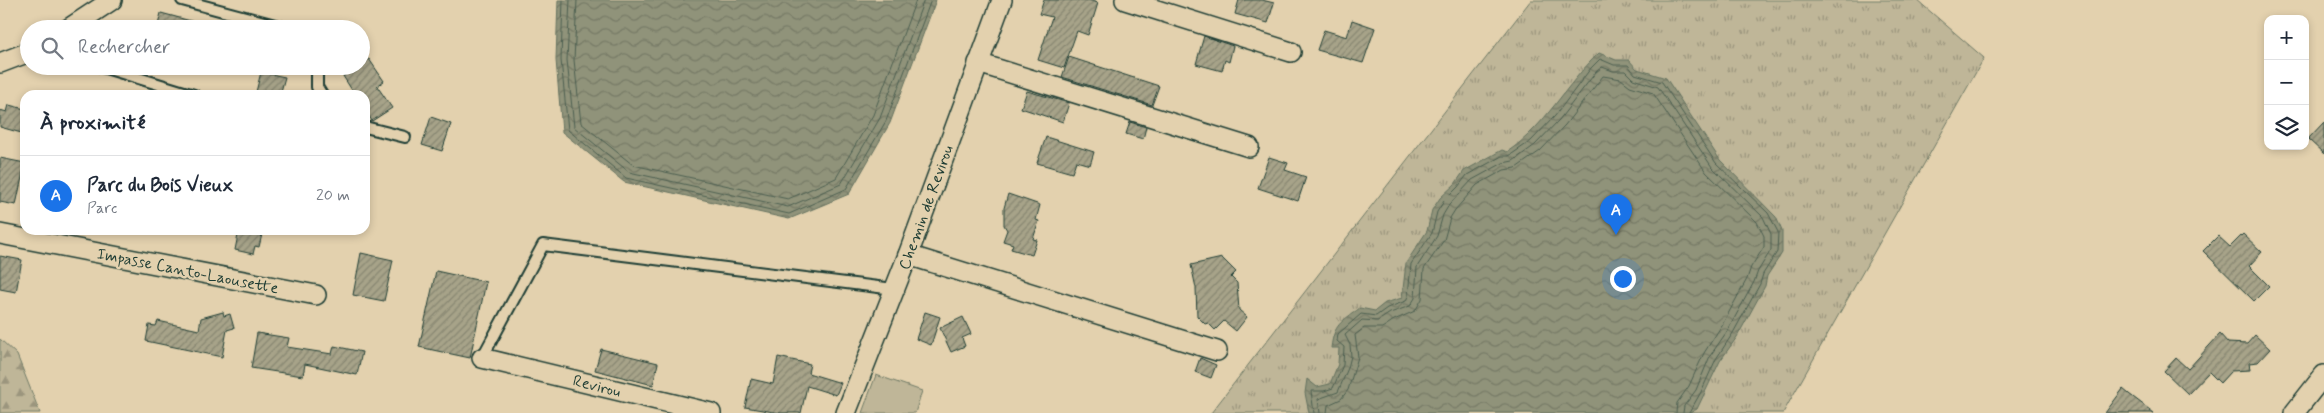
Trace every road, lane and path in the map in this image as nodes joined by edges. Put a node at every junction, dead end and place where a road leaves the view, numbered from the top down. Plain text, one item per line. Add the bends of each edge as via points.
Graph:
1 (112, 0) edge
2 (182, 0) edge
3 (1002, 0) edge
4 (1126, 0) edge
5 (82, 20) edge
6 (256, 20) edge
7 (1291, 52) dead end
8 (20, 55) edge
9 (0, 63) edge
10 (978, 63) junction
11 (128, 75) edge
12 (317, 75) edge
13 (178, 90) edge
14 (319, 90) edge
15 (370, 128) edge
16 (405, 137) dead end
17 (1249, 147) dead end
18 (0, 234) edge
19 (908, 255) junction
20 (894, 289) junction
21 (316, 295) dead end
22 (1217, 351) dead end
23 (482, 358) joint
24 (2324, 375) edge
25 (711, 413) edge
26 (846, 413) edge
27 (2294, 413) edge

1 - 5 street
2 - 6 lane
3 - 10 street, Chemin de Revirou
4 - 7 street
8 - 9 street
10 - 17 street
10 - 19 street, Chemin de Revirou
11 - 13 lane
12 - 14 lane
15 - 16 lane
18 - 21 street, Impasse Canto-Laousette
19 - 20 street, Chemin de Revirou
19 - 22 street
20 - 23 lane via 543,245
20 - 26 street, Chemin de Revirou
23 - 25 street, Revirou
24 - 27 street

